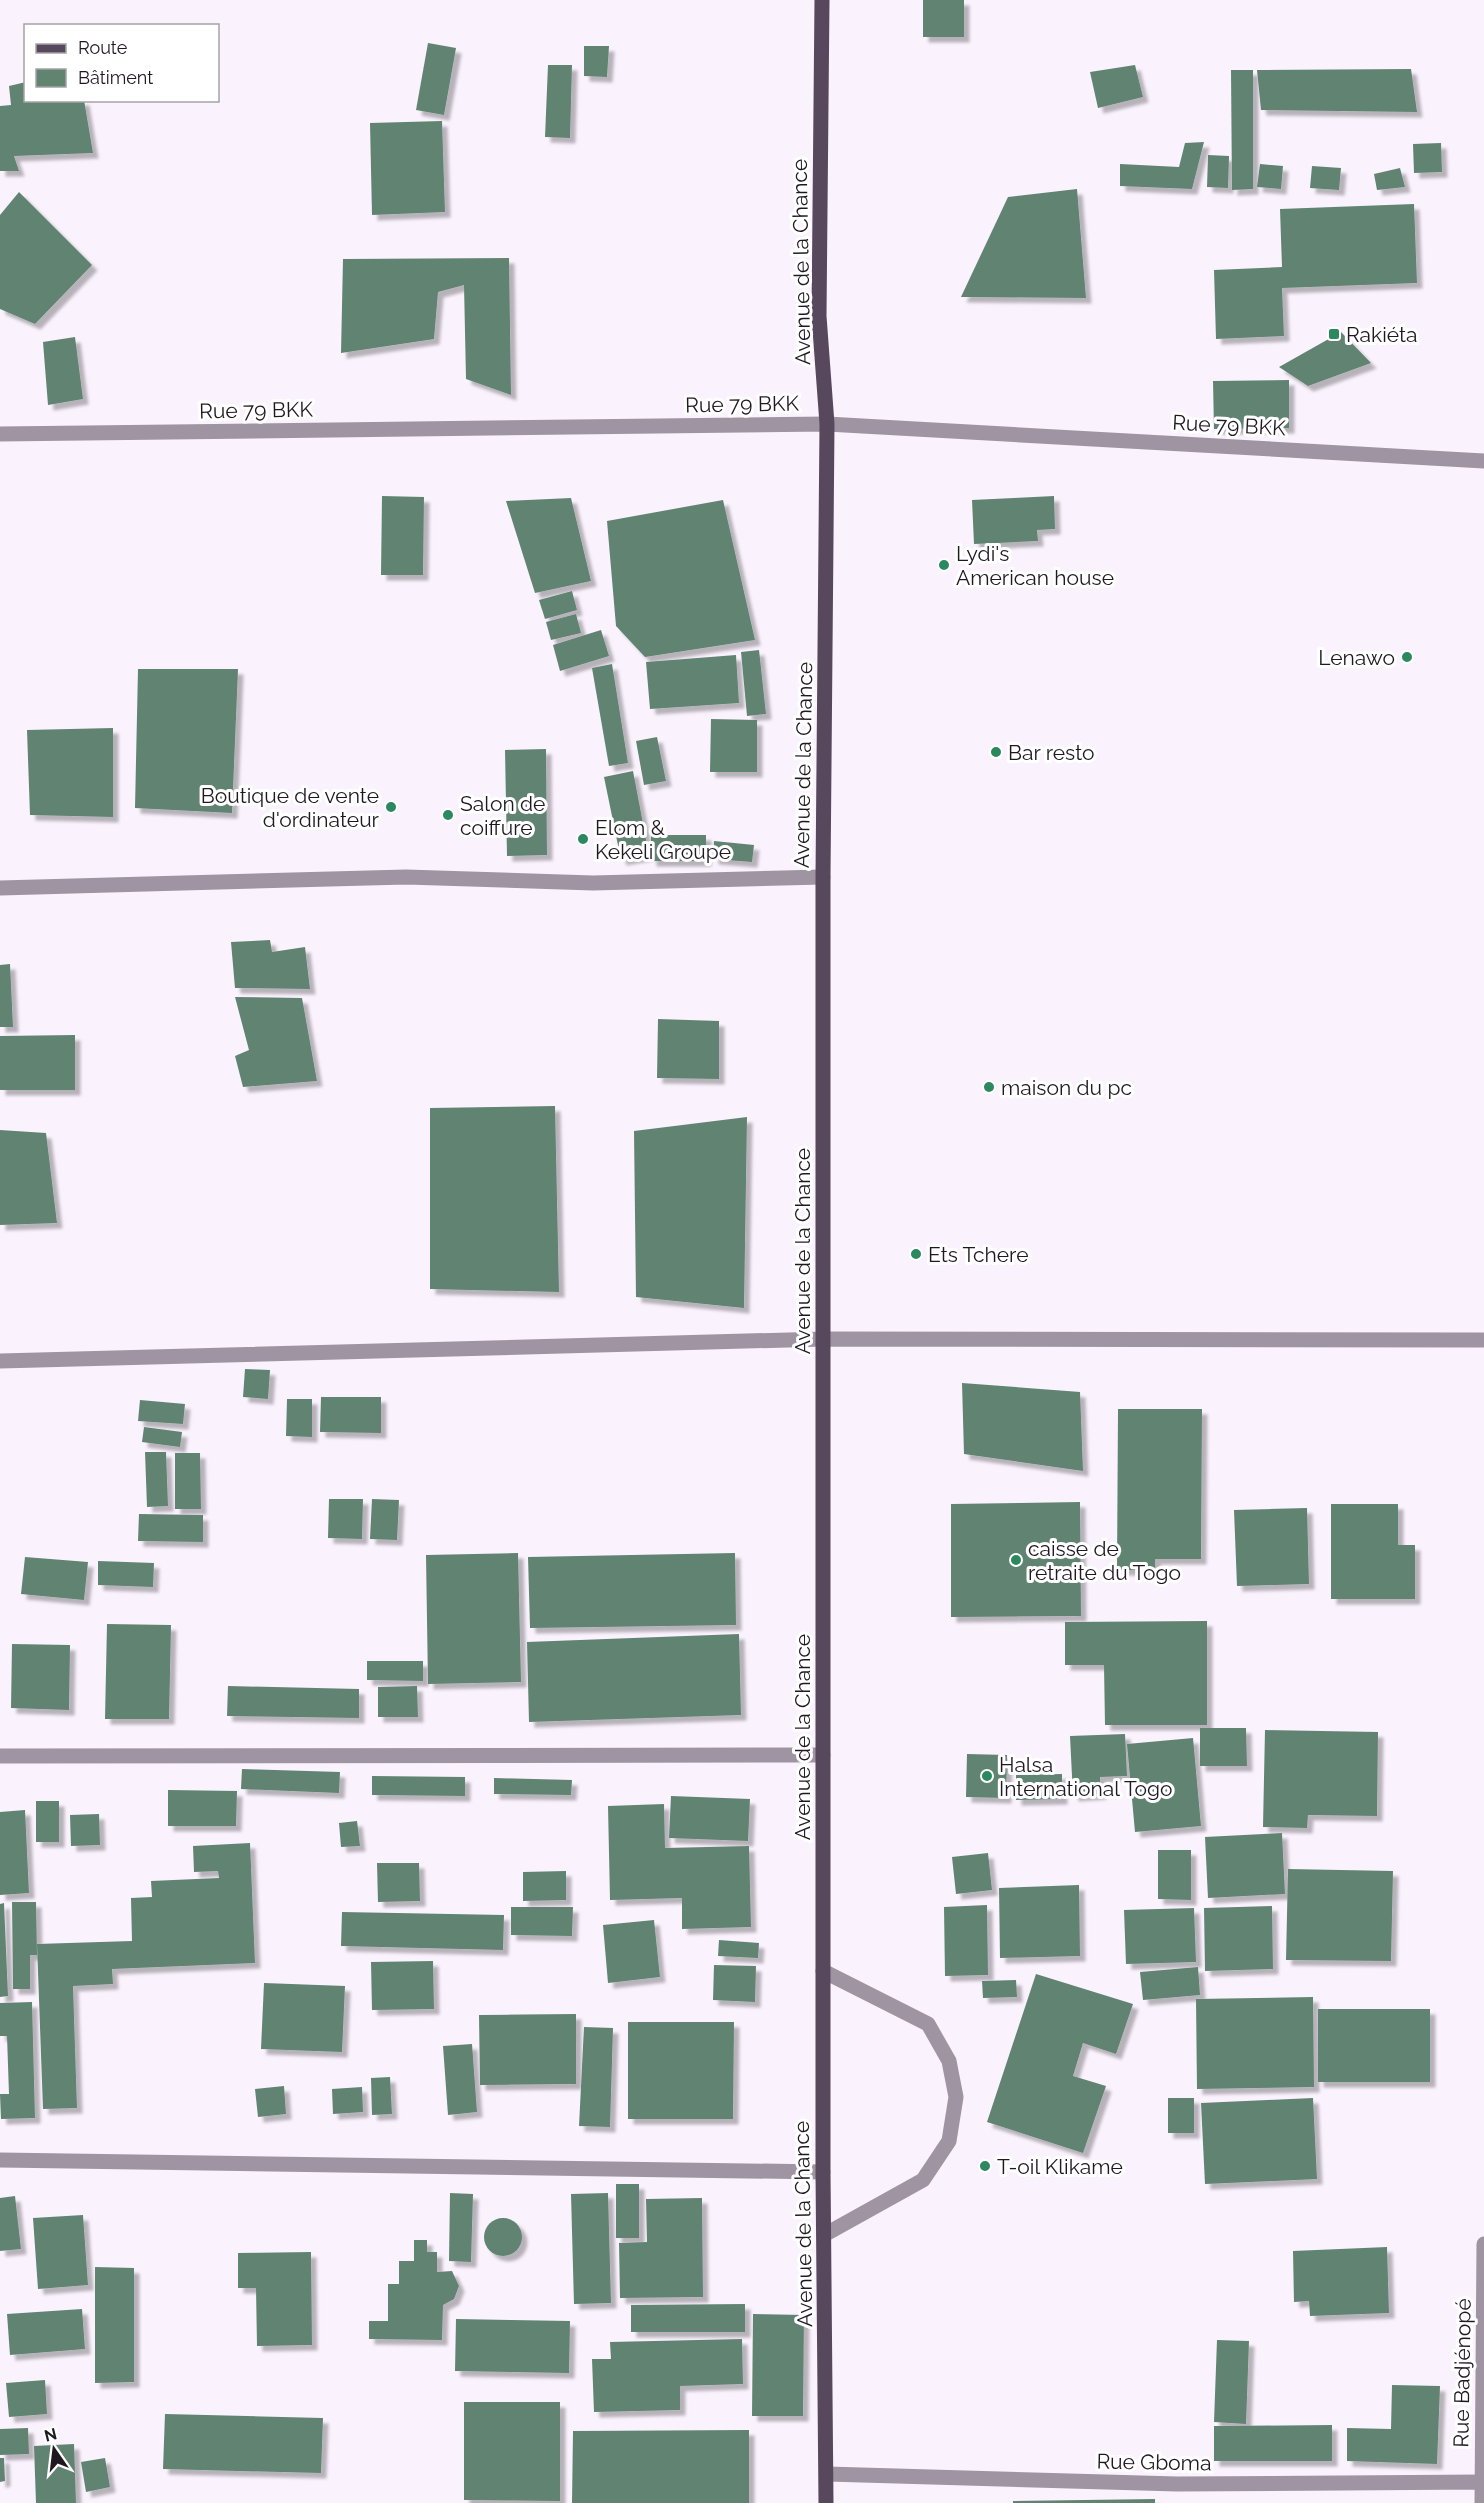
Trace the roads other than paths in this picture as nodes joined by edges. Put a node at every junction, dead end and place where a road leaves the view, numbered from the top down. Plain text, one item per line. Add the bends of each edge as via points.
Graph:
1 (822, 0) edge
2 (827, 424) junction
3 (0, 434) edge
4 (1484, 461) edge
5 (823, 877) junction
6 (0, 888) edge
7 (824, 1339) junction
8 (1484, 1340) edge
9 (0, 1361) edge
10 (823, 1755) junction
11 (0, 1756) edge
12 (823, 1971) junction
13 (0, 2160) edge
14 (823, 2172) junction
15 (824, 2235) junction
16 (1484, 2244) edge
17 (827, 2474) junction
18 (1483, 2483) edge
19 (826, 2503) edge
20 (1482, 2503) edge

1 - 2 main road, Avenue de la Chance via 819,316
2 - 3 street, Rue 79 BKK
2 - 4 street, Rue 79 BKK
2 - 5 main road, Avenue de la Chance
5 - 6 street via 592,884 406,877
5 - 7 main road, Avenue de la Chance
7 - 8 street
7 - 9 street
7 - 10 main road, Avenue de la Chance
10 - 11 street
10 - 12 main road, Avenue de la Chance
12 - 14 main road, Avenue de la Chance
12 - 15 street via 928,2024 949,2061 956,2097 949,2141 923,2180
13 - 14 street
14 - 15 main road, Avenue de la Chance
15 - 17 main road, Avenue de la Chance
16 - 18 street, Rue Badjénopé
17 - 18 street, Rue Gboma via 1177,2484
17 - 19 main road, Avenue de la Chance
18 - 20 street, Rue Badjénopé

